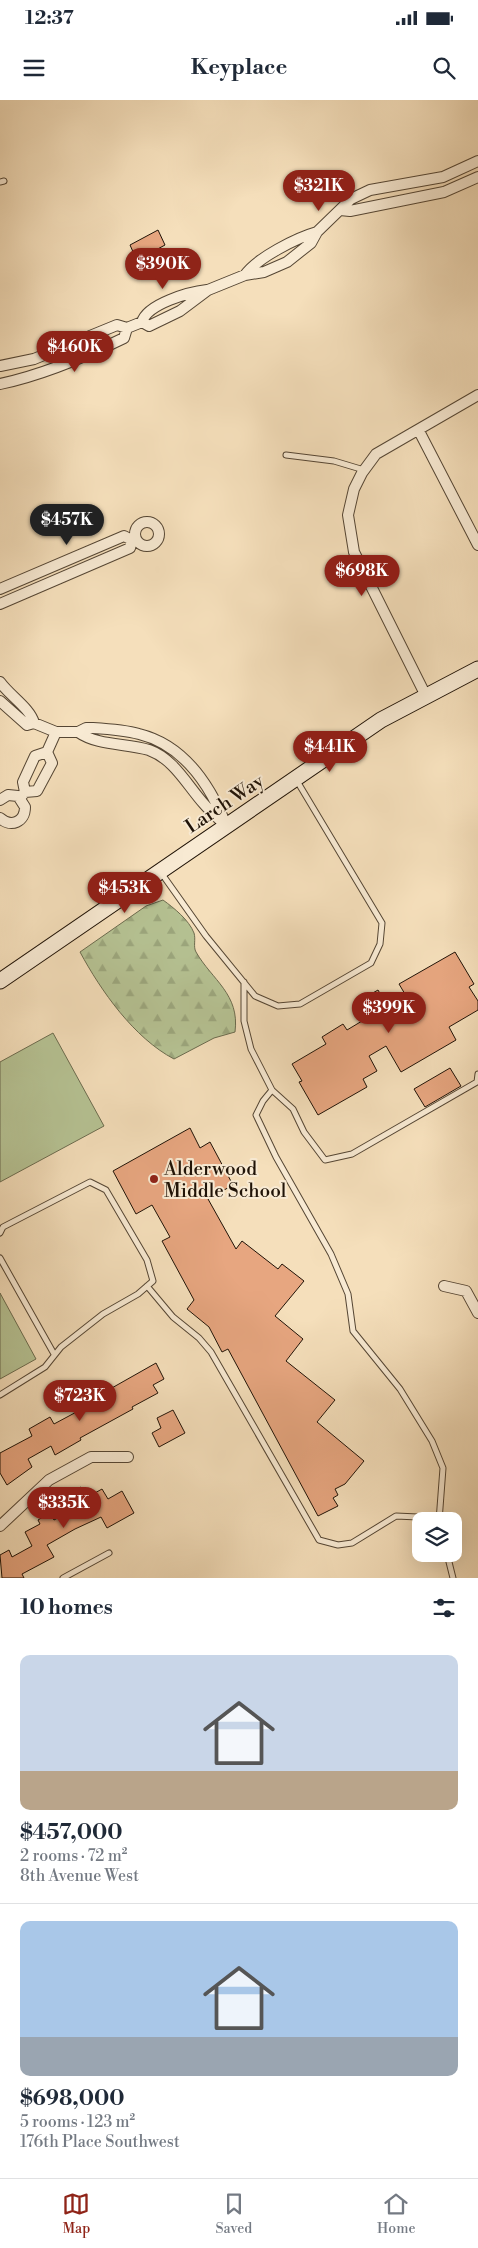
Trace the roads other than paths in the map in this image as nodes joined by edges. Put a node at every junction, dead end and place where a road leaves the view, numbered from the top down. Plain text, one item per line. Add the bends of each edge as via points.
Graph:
1 (478, 161) edge
2 (478, 177) edge
3 (340, 210) junction
4 (128, 328) junction
5 (0, 366) edge
6 (0, 384) edge
7 (478, 395) edge
8 (419, 431) junction
9 (286, 455) dead end
10 (364, 470) junction
11 (478, 545) edge
12 (0, 589) edge
13 (0, 604) edge
14 (478, 669) edge
15 (0, 682) edge
16 (426, 696) junction
17 (0, 702) edge
18 (34, 723) junction
19 (56, 732) junction
20 (47, 752) junction
21 (295, 778) junction
22 (23, 795) junction
23 (0, 800) edge
24 (0, 818) edge
25 (226, 825) junction
26 (160, 871) junction
27 (0, 981) edge
28 (244, 982) junction
29 (478, 1074) edge
30 (272, 1090) junction
31 (0, 1233) edge
32 (0, 1258) edge
33 (147, 1286) junction
34 (444, 1286) dead end
35 (478, 1313) edge
36 (54, 1354) junction
37 (0, 1395) edge
38 (128, 1457) dead end
39 (440, 1512) edge
40 (412, 1517) edge
41 (0, 1526) edge
42 (109, 1553) dead end
43 (449, 1562) edge
44 (63, 1578) edge
45 (454, 1578) edge

1 - 3 street via 443,177 370,190 351,199
2 - 3 street via 444,192 350,211
3 - 4 street via 317,232 311,243 287,262 208,290 189,292 144,314 142,322
4 - 5 street via 118,325 34,360
4 - 6 street via 124,338 104,348 29,378
7 - 8 street
8 - 10 street via 376,454
8 - 11 street
9 - 10 lane via 334,461
10 - 16 street via 354,489 348,515 354,552
12 - 13 street via 124,536 134,540 130,548
14 - 16 main road, Larch Way
15 - 18 street via 29,711
16 - 21 main road, Larch Way via 381,720
17 - 18 street via 26,725
18 - 19 street
19 - 20 street
19 - 25 street via 78,732 89,740 114,742 150,751 163,758
20 - 22 street via 35,756 23,782
20 - 22 street via 52,762 49,772 37,791
21 - 25 main road, Larch Way
21 - 28 lane via 382,923 380,944 371,963 300,1004 278,1006 255,996
22 - 23 street via 8,795
22 - 24 street via 25,807 21,820 8,823
25 - 26 main road, Larch Way
26 - 27 main road, Larch Way
26 - 28 lane via 206,936
28 - 30 lane via 244,1021 251,1049
29 - 30 lane via 476,1082 352,1154 325,1160 304,1132 293,1109
30 - 39 lane via 256,1116 331,1254 348,1294 353,1331 400,1389 432,1440 443,1468
31 - 33 lane via 3,1227 90,1182 106,1190 148,1260 153,1281
32 - 36 lane
33 - 36 lane via 103,1314
33 - 40 lane via 173,1317 211,1352 320,1540 338,1545 352,1543 396,1516
34 - 35 street via 466,1291
36 - 37 lane via 45,1368
38 - 41 street via 91,1457 83,1461 49,1480
42 - 44 lane
43 - 45 lane

